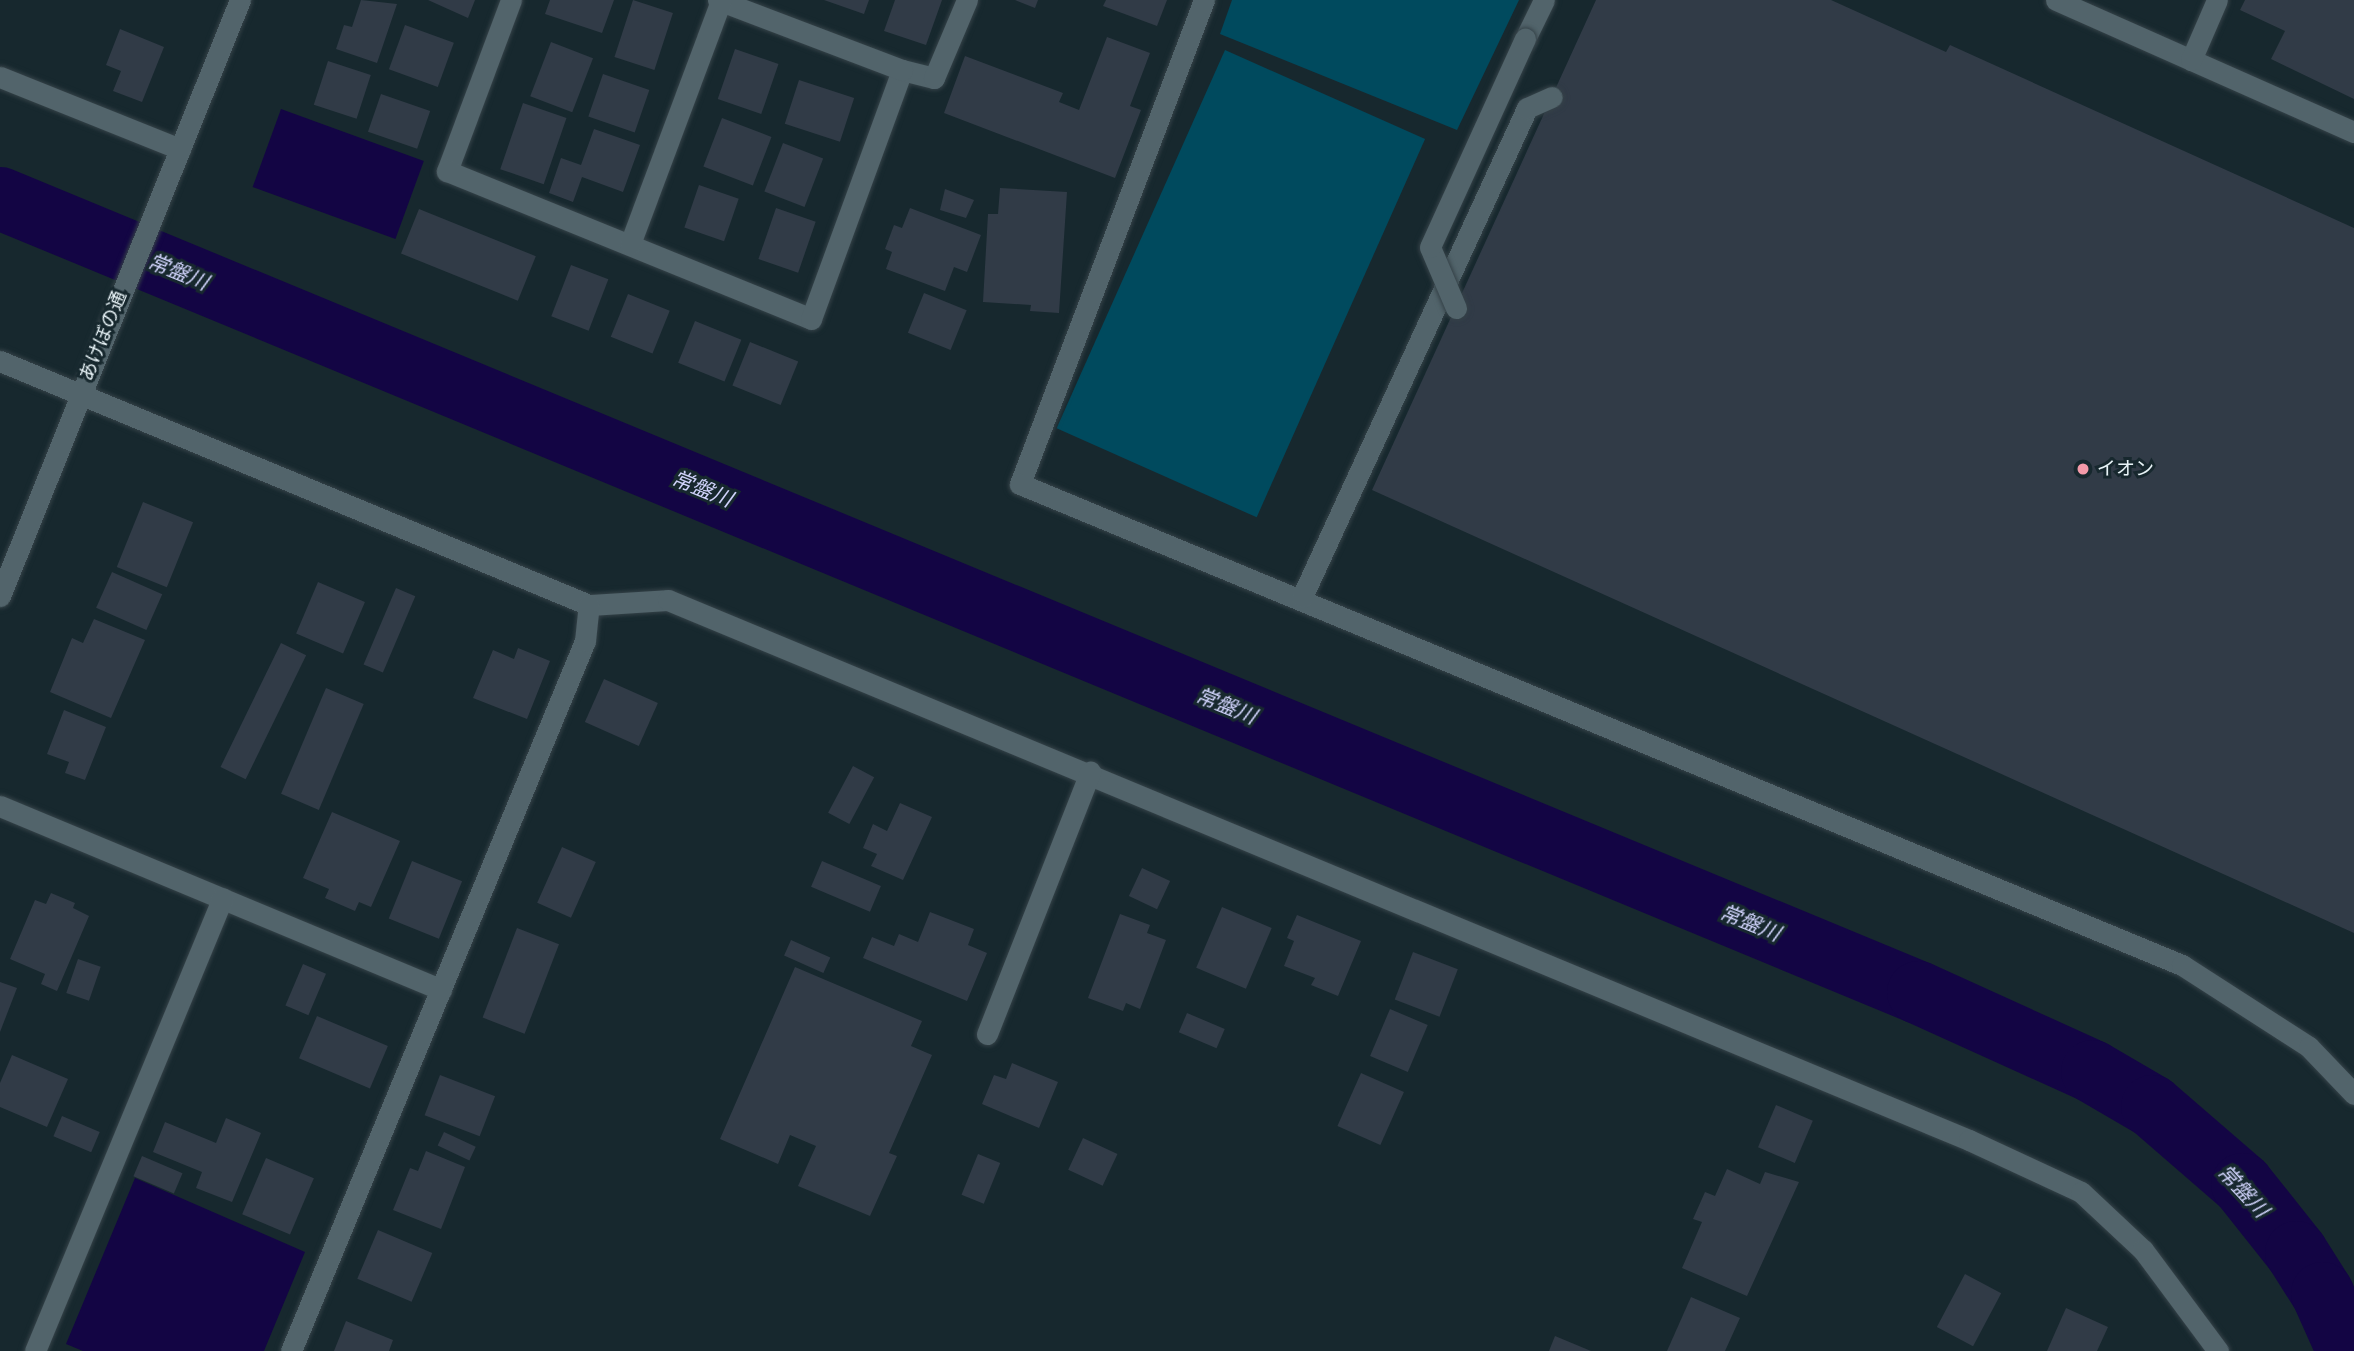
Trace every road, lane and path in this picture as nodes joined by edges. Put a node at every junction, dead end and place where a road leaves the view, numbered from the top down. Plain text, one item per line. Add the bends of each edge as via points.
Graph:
1 (240, 0) edge
2 (512, 0) edge
3 (967, 0) edge
4 (1204, 0) edge
5 (1544, 0) edge
6 (2056, 0) edge
7 (2217, 0) edge
8 (720, 1) edge
9 (2191, 60) junction
10 (902, 69) junction
11 (0, 77) edge
12 (1552, 97) dead end
13 (2354, 132) edge
14 (180, 149) junction
15 (630, 244) junction
16 (1456, 308) dead end
17 (0, 361) edge
18 (81, 393) junction
19 (0, 596) edge
20 (1301, 597) junction
21 (589, 605) junction
22 (1090, 772) junction
23 (0, 806) edge
24 (223, 898) junction
25 (441, 990) junction
26 (987, 1034) dead end
27 (2354, 1094) edge
28 (35, 1351) edge
29 (291, 1351) edge
30 (2218, 1351) edge

1 - 14 street, あけぼの通
2 - 15 street via 447,171
3 - 10 street via 934,78
4 - 20 street via 1020,484
5 - 16 street, bridge via 1430,247
6 - 9 street
7 - 9 street
8 - 10 street
8 - 15 street
9 - 13 street
10 - 15 street via 811,318
11 - 14 street
12 - 20 street via 1527,108
14 - 18 street, あけぼの通
17 - 18 street
18 - 19 street, あけぼの通
18 - 21 street
20 - 27 street via 2182,965 2309,1047
21 - 22 street via 668,600
21 - 25 street via 584,641
22 - 26 street
22 - 30 street via 1969,1140 2081,1192 2143,1250
23 - 24 street
24 - 25 street
24 - 28 street
25 - 29 street

